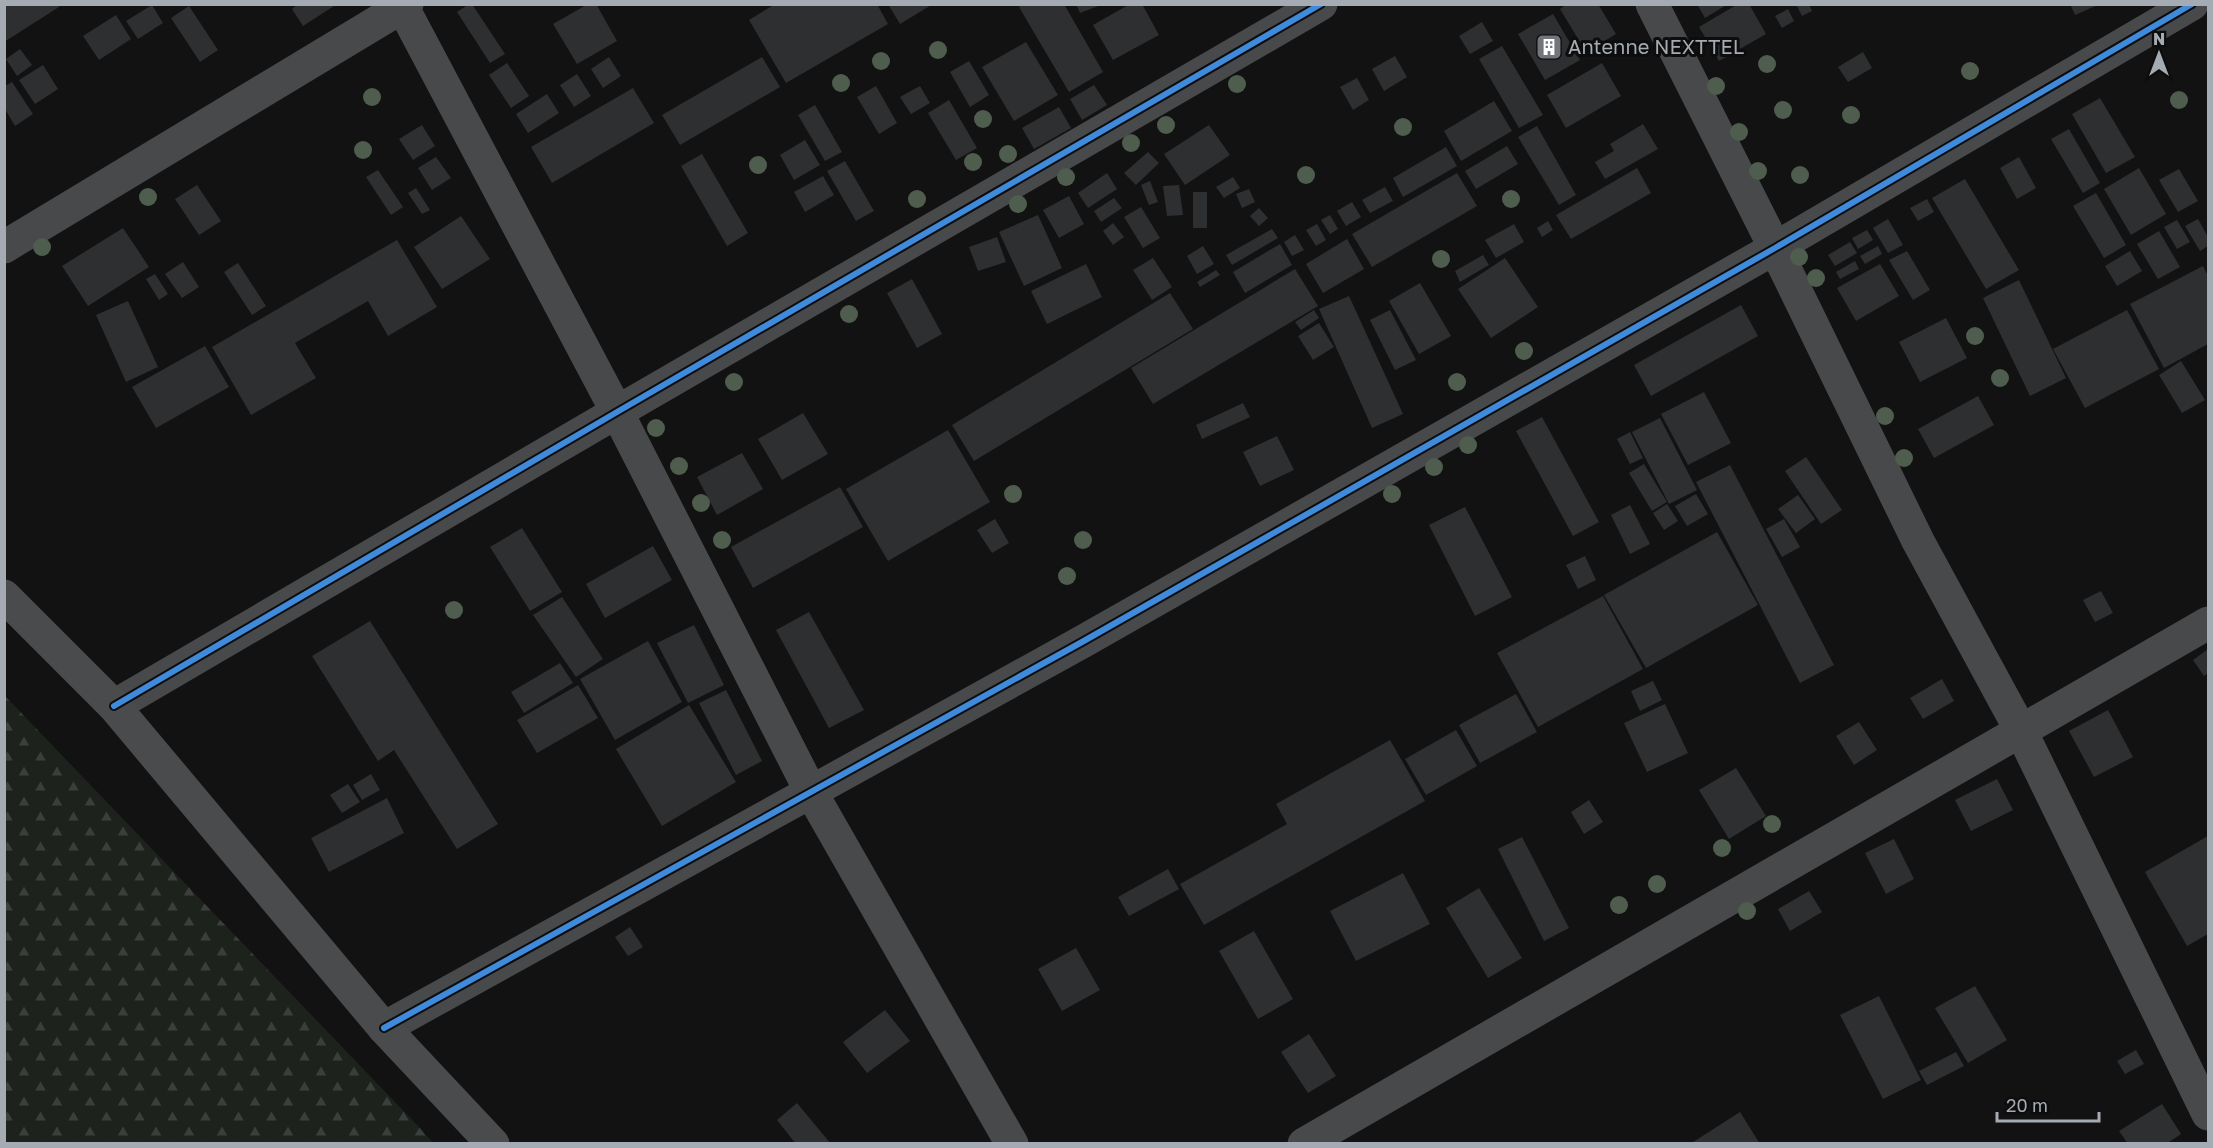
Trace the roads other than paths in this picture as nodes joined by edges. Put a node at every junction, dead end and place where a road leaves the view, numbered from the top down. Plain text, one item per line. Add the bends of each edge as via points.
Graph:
1 (1321, 4) edge
2 (1652, 4) edge
3 (2192, 4) edge
4 (404, 5) edge
5 (4, 247) edge
6 (1775, 248) junction
7 (617, 412) junction
8 (4, 596) edge
9 (2208, 623) edge
10 (114, 706) junction
11 (2021, 731) junction
12 (811, 792) junction
13 (384, 1028) junction
14 (2208, 1114) edge
15 (493, 1143) edge
16 (1012, 1143) edge
17 (1304, 1143) edge

1 - 7 street
2 - 6 street
3 - 6 street
4 - 5 street
4 - 7 street
6 - 11 street via 1918,541
6 - 12 street
7 - 10 street
7 - 12 street
8 - 10 main road
9 - 11 street
10 - 13 main road
11 - 14 street
11 - 17 street
12 - 13 street
12 - 16 street
13 - 15 main road

